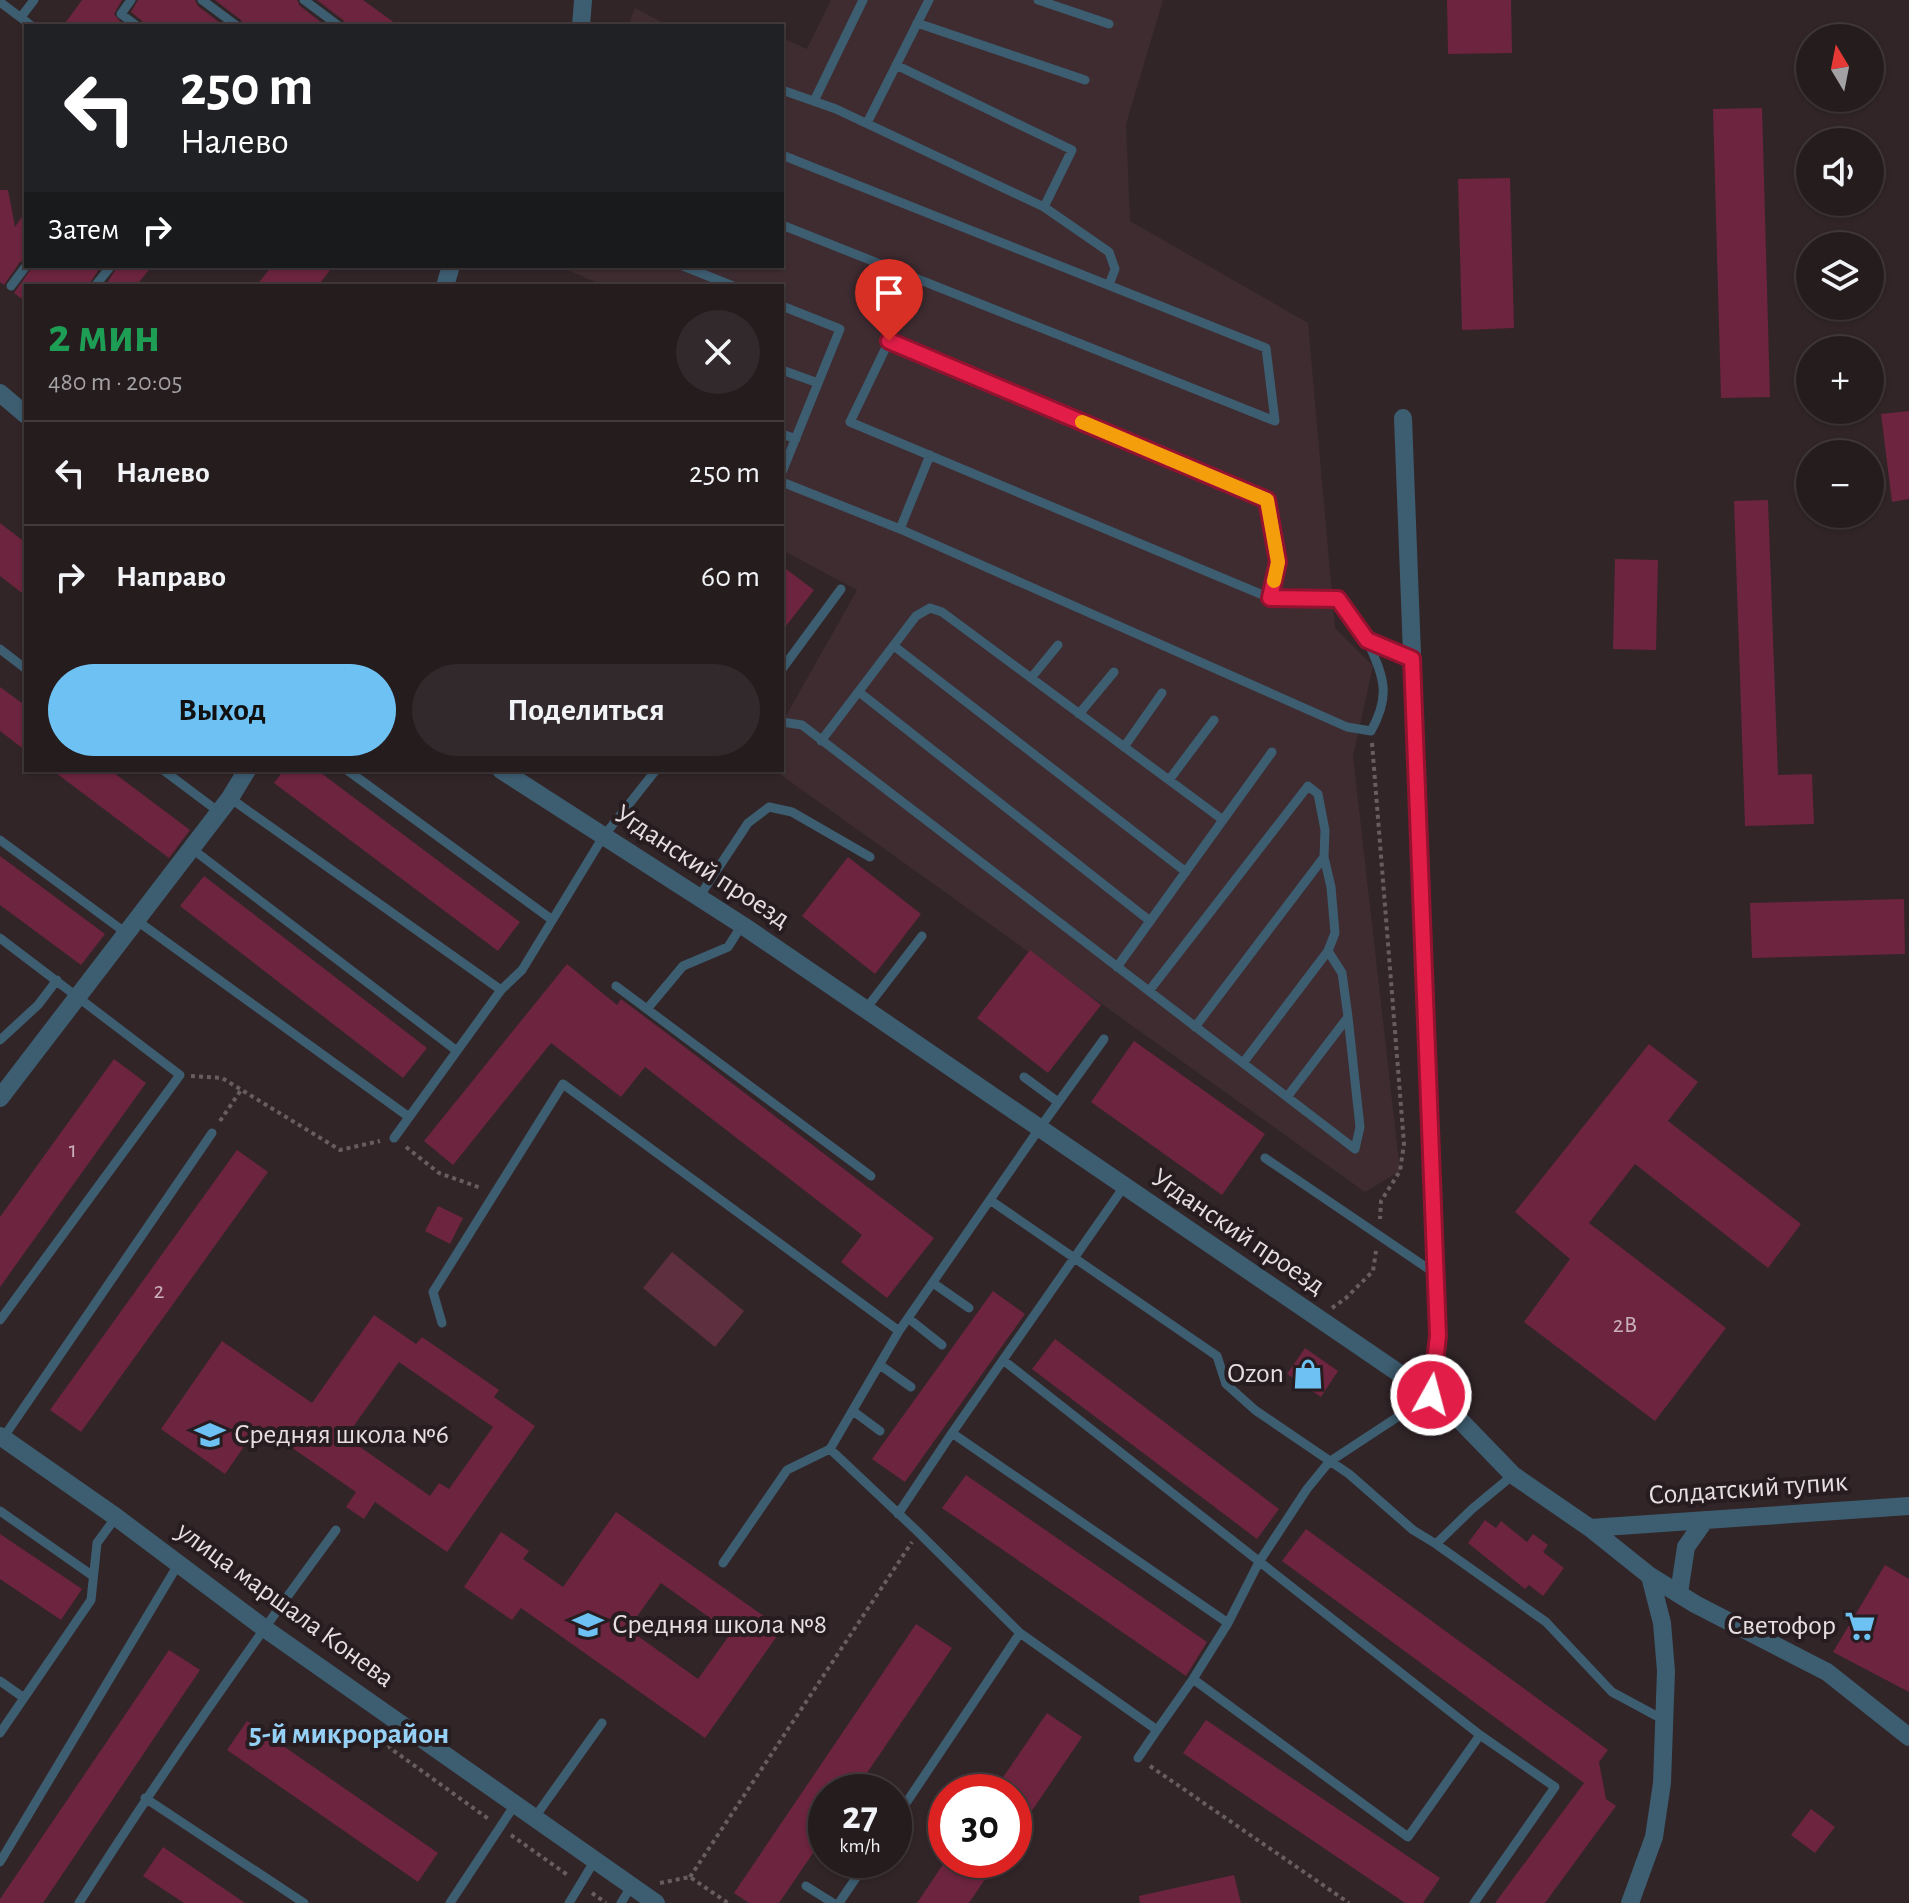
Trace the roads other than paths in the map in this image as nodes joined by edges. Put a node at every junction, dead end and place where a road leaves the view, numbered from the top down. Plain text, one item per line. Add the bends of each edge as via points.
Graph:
1 (34, 0) edge
2 (131, 0) edge
3 (202, 0) edge
4 (304, 0) edge
5 (583, 0) edge
6 (863, 0) edge
7 (929, 0) edge
8 (1038, 0) edge
9 (0, 2) edge
10 (21, 17) junction
11 (917, 23) junction
12 (30, 24) edge
13 (134, 24) edge
14 (234, 24) edge
15 (336, 24) edge
16 (581, 24) edge
17 (1109, 24) dead end
18 (896, 65) junction
19 (1085, 80) dead end
20 (784, 91) edge
21 (814, 101) junction
22 (867, 123) junction
23 (784, 156) edge
24 (1044, 207) junction
25 (784, 226) edge
26 (24, 268) edge
27 (109, 268) edge
28 (688, 268) edge
29 (97, 284) edge
30 (728, 284) edge
31 (1109, 285) junction
32 (11, 286) dead end
33 (784, 307) edge
34 (784, 371) edge
35 (818, 383) junction
36 (0, 393) edge
37 (24, 413) edge
38 (1403, 418) dead end
39 (784, 435) edge
40 (796, 439) junction
41 (930, 455) junction
42 (784, 467) edge
43 (784, 483) edge
44 (900, 529) junction
45 (841, 589) dead end
46 (1270, 598) junction
47 (1367, 640) junction
48 (1058, 645) dead end
49 (894, 646) junction
50 (0, 649) edge
51 (1412, 659) junction
52 (784, 666) edge
53 (24, 667) edge
54 (1114, 672) dead end
55 (1031, 678) junction
56 (859, 692) junction
57 (1162, 693) dead end
58 (1079, 714) junction
59 (1214, 720) dead end
60 (784, 722) edge
61 (821, 741) junction
62 (1124, 747) junction
63 (1272, 752) dead end
64 (166, 772) edge
65 (246, 772) edge
66 (350, 772) edge
67 (504, 772) edge
68 (654, 772) edge
69 (1169, 780) junction
70 (224, 805) junction
71 (1223, 820) junction
72 (603, 837) junction
73 (0, 840) edge
74 (191, 848) junction
75 (870, 857) dead end
76 (1324, 857) junction
77 (1186, 872) junction
78 (699, 897) junction
79 (551, 919) junction
80 (1150, 921) junction
81 (742, 925) junction
82 (131, 927) junction
83 (922, 936) dead end
84 (0, 938) edge
85 (1328, 951) junction
86 (1117, 967) junction
87 (57, 980) junction
88 (616, 986) dead end
89 (501, 990) junction
90 (1149, 991) junction
91 (78, 996) junction
92 (647, 1009) junction
93 (865, 1010) junction
94 (1348, 1017) junction
95 (1195, 1027) junction
96 (1104, 1039) dead end
97 (0, 1040) edge
98 (457, 1051) junction
99 (1243, 1063) junction
100 (1024, 1077) dead end
101 (1287, 1097) junction
102 (0, 1098) edge
103 (1058, 1102) junction
104 (409, 1117) junction
105 (1039, 1129) junction
106 (212, 1133) road end
107 (394, 1138) road end
108 (1265, 1158) dead end
109 (871, 1176) dead end
110 (1123, 1188) junction
111 (990, 1200) junction
112 (1074, 1258) junction
113 (1436, 1274) junction
114 (933, 1283) junction
115 (969, 1308) dead end
116 (908, 1318) junction
117 (0, 1320) edge
118 (442, 1323) dead end
119 (899, 1331) junction
120 (942, 1345) dead end
121 (1003, 1360) junction
122 (880, 1365) junction
123 (911, 1387) dead end
124 (1431, 1395) junction
125 (853, 1411) junction
126 (880, 1431) dead end
127 (952, 1433) junction
128 (1, 1437) edge
129 (830, 1449) junction
130 (1329, 1462) junction
131 (1513, 1475) junction
132 (1909, 1506) edge
133 (0, 1511) edge
134 (898, 1514) junction
135 (116, 1517) junction
136 (1705, 1520) junction
137 (1590, 1528) junction
138 (336, 1530) dead end
139 (1436, 1544) junction
140 (1259, 1562) junction
141 (179, 1563) junction
142 (723, 1563) dead end
143 (93, 1576) junction
144 (1650, 1576) junction
145 (1679, 1593) junction
146 (1228, 1623) junction
147 (264, 1628) junction
148 (1020, 1633) junction
149 (1193, 1679) junction
150 (0, 1681) edge
151 (24, 1698) junction
152 (1664, 1720) junction
153 (602, 1723) dead end
154 (1157, 1730) junction
155 (0, 1733) edge
156 (1480, 1735) junction
157 (1909, 1737) edge
158 (1138, 1758) road end
159 (912, 1794) edge
160 (145, 1798) junction
161 (516, 1803) junction
162 (535, 1817) junction
163 (595, 1860) junction
164 (0, 1862) edge
165 (856, 1878) edge
166 (632, 1885) junction
167 (806, 1886) dead end
168 (652, 1901) edge
169 (79, 1903) edge
170 (304, 1903) edge
171 (450, 1903) edge
172 (569, 1903) edge
173 (621, 1903) edge
174 (833, 1903) edge
175 (839, 1903) edge
176 (1474, 1903) edge
177 (1630, 1903) edge

1 - 10 lane
2 - 13 lane via 121,14
3 - 14 lane
4 - 15 lane
5 - 16 street
6 - 21 lane
7 - 11 lane
8 - 17 lane
9 - 10 lane
10 - 12 lane
11 - 18 lane
11 - 19 lane
18 - 22 lane
18 - 24 lane via 1072,150
20 - 21 lane
21 - 22 lane
22 - 24 lane
23 - 31 lane
24 - 31 lane via 1109,252 1115,269
25 - 31 lane via 1275,421 1266,348
26 - 32 lane
27 - 29 lane
28 - 30 lane
33 - 35 lane via 840,329
34 - 35 lane
35 - 40 lane
36 - 37 street
38 - 51 street
39 - 40 lane
40 - 42 lane
41 - 44 lane
41 - 46 lane
41 - 46 lane via 850,422 889,341 1267,500 1278,562
43 - 44 lane
44 - 47 lane via 1347,727 1371,731 1382,710 1383,676
45 - 52 lane
46 - 47 lane via 1338,599
47 - 51 lane
48 - 55 lane
49 - 55 lane via 916,616 930,608
49 - 56 lane
49 - 77 lane
50 - 53 lane
51 - 113 street
54 - 58 lane
55 - 58 lane
56 - 61 lane
56 - 80 lane
57 - 62 lane
58 - 62 lane
59 - 69 lane
60 - 61 lane via 802,725
61 - 86 lane
62 - 69 lane
63 - 71 lane
64 - 70 lane
65 - 70 street
66 - 79 lane
67 - 72 street, Угданский проезд
68 - 72 lane
69 - 71 lane
70 - 74 street
70 - 89 lane
71 - 77 lane
72 - 78 street, Угданский проезд
72 - 79 lane
73 - 82 lane
74 - 82 street
74 - 98 lane
75 - 78 lane via 792,812 769,807 748,823
76 - 85 lane via 1335,933
76 - 90 lane via 1318,794 1308,786
76 - 95 lane
77 - 80 lane
78 - 81 street, Угданский проезд
79 - 89 lane via 522,970
80 - 86 lane
81 - 92 lane via 728,947 683,966
81 - 93 street, Угданский проезд
82 - 91 street
82 - 104 lane
83 - 93 lane
84 - 87 lane
85 - 94 lane via 1342,973
85 - 99 lane
86 - 90 lane
87 - 91 lane
87 - 97 lane
88 - 92 lane
89 - 98 lane
90 - 95 lane
91 - 102 street
91 - 117 lane via 180,1075
92 - 109 lane
93 - 105 street, Угданский проезд
94 - 101 lane
94 - 101 lane via 1360,1127 1355,1149
95 - 99 lane
96 - 103 lane
98 - 104 lane
99 - 101 lane
100 - 103 lane
103 - 105 lane
104 - 107 lane
105 - 110 street, Угданский проезд
105 - 111 lane
106 - 128 lane
108 - 113 lane
110 - 112 lane
110 - 124 street, Угданский проезд
111 - 112 lane
111 - 114 lane
112 - 121 lane
112 - 130 lane via 1217,1356 1226,1384
113 - 124 street via 1438,1336
114 - 115 lane
114 - 116 lane
116 - 119 lane
116 - 120 lane
118 - 119 lane via 433,1292 563,1084
119 - 122 lane
121 - 127 lane
121 - 140 lane
122 - 123 lane
122 - 125 lane
124 - 130 lane
124 - 131 street, Угданский проезд
125 - 126 lane
125 - 129 lane
127 - 134 lane
127 - 146 lane
128 - 135 street, улица маршала Конева
129 - 134 lane
129 - 142 lane via 787,1470
130 - 139 lane
130 - 140 lane
131 - 137 street, Угданский проезд
131 - 139 lane
132 - 136 street, Солдатский тупик
133 - 143 lane
134 - 148 lane
135 - 141 street, улица маршала Конева
135 - 143 lane via 97,1543
136 - 137 street, Солдатский тупик
136 - 145 street via 1686,1547
137 - 144 street, Угданский проезд
138 - 147 lane
139 - 152 lane via 1546,1622 1612,1692
140 - 146 lane
140 - 156 lane
141 - 147 street, улица маршала Конева
141 - 164 lane
143 - 151 lane via 91,1600
144 - 145 street, Угданский проезд
144 - 152 street via 1663,1635
145 - 157 street, Угданский проезд via 1827,1672
146 - 149 lane
147 - 160 lane
147 - 161 street, улица маршала Конева
148 - 154 lane
148 - 159 lane
149 - 154 lane
149 - 156 lane via 1408,1837
150 - 151 lane
151 - 155 lane
152 - 177 street via 1654,1837
153 - 162 lane
154 - 158 lane
156 - 176 lane via 1555,1787
160 - 169 lane
160 - 170 lane
161 - 162 street, улица маршала Конева
161 - 171 lane
162 - 163 street, улица маршала Конева
163 - 166 street, улица маршала Конева
163 - 172 lane
165 - 175 lane
166 - 168 street, улица маршала Конева
166 - 173 lane
167 - 174 lane

